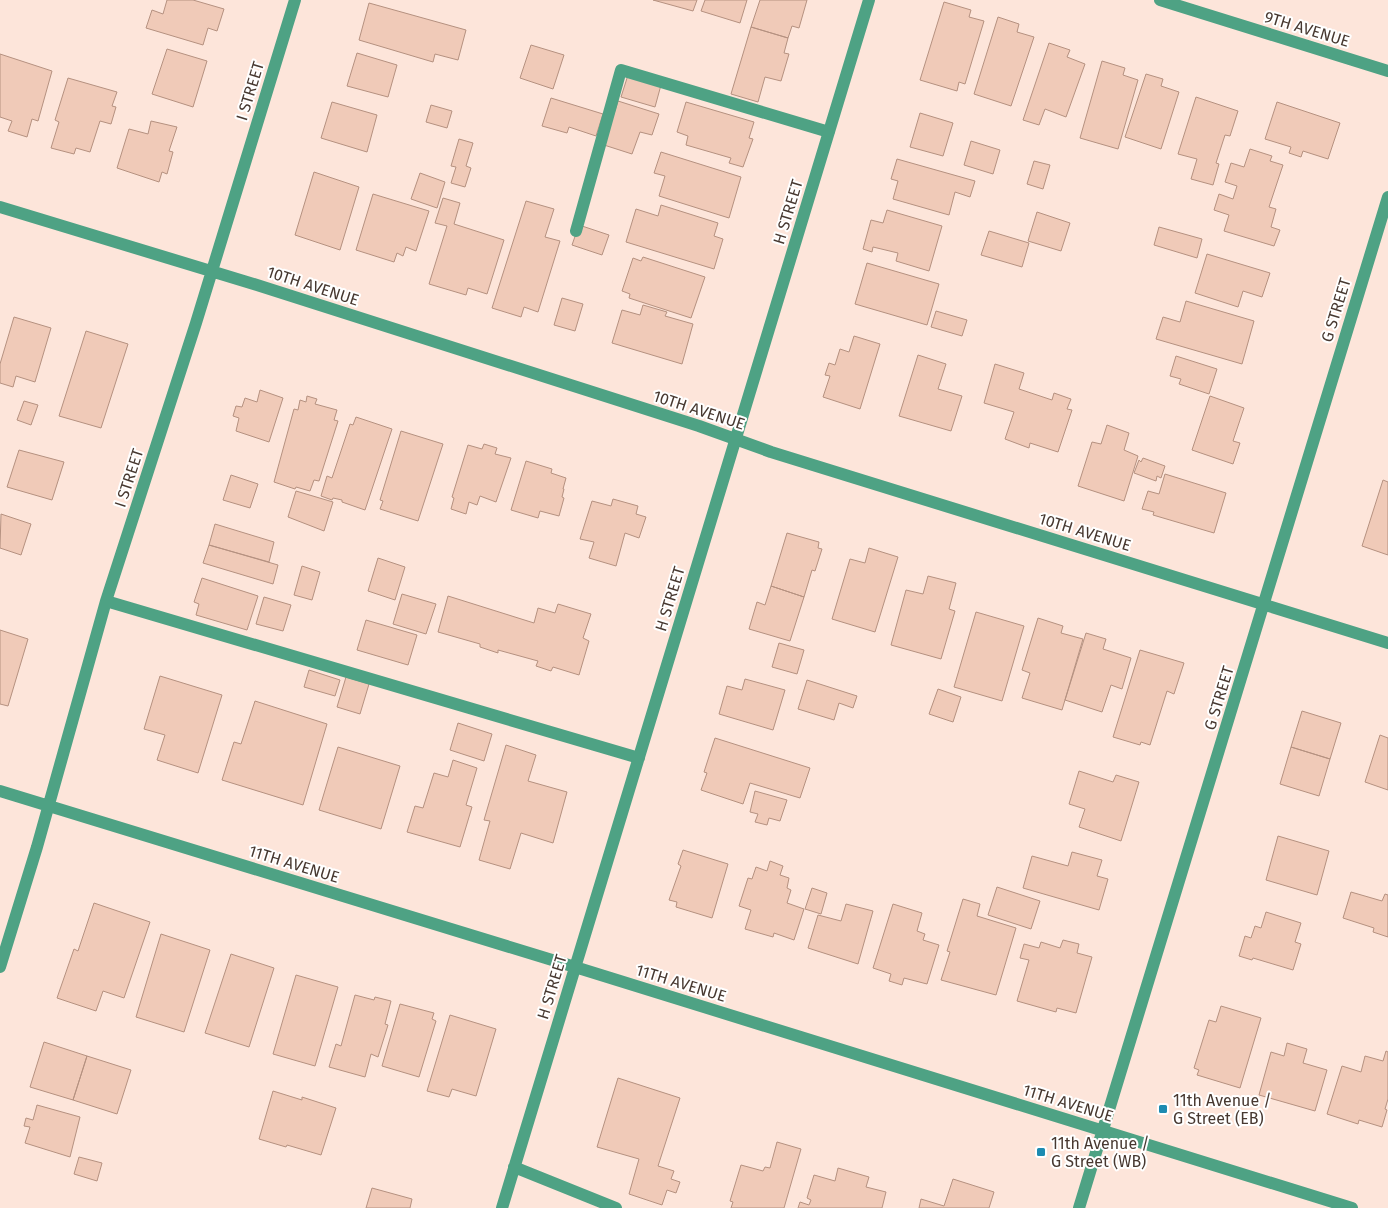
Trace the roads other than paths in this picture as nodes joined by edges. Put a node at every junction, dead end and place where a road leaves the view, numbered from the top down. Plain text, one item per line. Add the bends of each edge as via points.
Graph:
1 (295, 0) edge
2 (869, 0) edge
3 (1160, 0) edge
4 (1388, 71) edge
5 (829, 132) junction
6 (1388, 197) edge
7 (0, 207) edge
8 (576, 231) dead end
9 (212, 272) junction
10 (736, 438) junction
11 (106, 601) junction
12 (1265, 604) junction
13 (1388, 643) edge
14 (639, 758) junction
15 (0, 791) edge
16 (48, 806) junction
17 (0, 967) edge
18 (575, 967) junction
19 (1103, 1130) junction
20 (514, 1167) junction
21 (502, 1208) edge
22 (616, 1208) edge
23 (1079, 1208) edge
24 (1352, 1208) edge

1 - 9 street, I STREET
2 - 5 street, H STREET
3 - 4 street, 9TH AVENUE
5 - 8 street via 621,70
5 - 10 street, H STREET
6 - 12 street, G STREET
7 - 9 street, 10TH AVENUE
9 - 10 street, 10TH AVENUE
9 - 11 street, I STREET
10 - 12 street, 10TH AVENUE via 771,452
10 - 14 street, H STREET
11 - 14 street
11 - 16 street, I STREET
12 - 13 street, 10TH AVENUE
12 - 19 street, G STREET
14 - 18 street, H STREET
15 - 16 street, 11TH AVENUE
16 - 17 street, I STREET
16 - 18 street, 11TH AVENUE
18 - 19 street, 11TH AVENUE
18 - 20 street, H STREET
19 - 23 street, G STREET
19 - 24 street, 11TH AVENUE
20 - 21 street, H STREET
20 - 22 street

